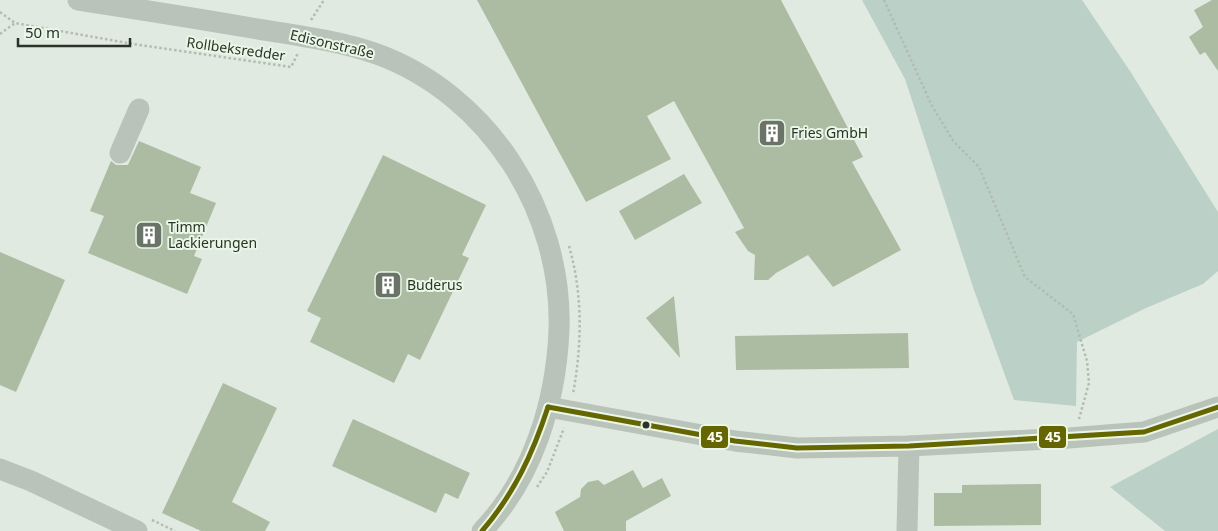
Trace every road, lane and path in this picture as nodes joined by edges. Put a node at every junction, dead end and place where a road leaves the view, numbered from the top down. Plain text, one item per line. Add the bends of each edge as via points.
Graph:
1 (78, 0) edge
2 (324, 0) edge
3 (884, 0) edge
4 (0, 12) edge
5 (15, 23) junction
6 (311, 26) junction
7 (0, 34) edge
8 (139, 109) dead end
9 (120, 153) dead end
10 (567, 241) dead end
11 (548, 407) junction
12 (1218, 407) edge
13 (570, 411) junction
14 (1069, 438) junction
15 (909, 446) junction
16 (0, 469) edge
17 (536, 488) dead end
18 (137, 531) edge
19 (482, 531) edge
20 (907, 531) edge

1 - 6 street, Edisonstraße
2 - 6 path
3 - 14 path via 932,106 954,142 979,167 1025,276 1073,314 1087,361 1089,383 1081,415
4 - 5 path
5 - 6 path, Rollbeksredder via 292,67
5 - 7 path
6 - 11 street, Edisonstraße via 376,54 448,94 472,116 514,166 545,230 556,275 558,345
8 - 9 street
10 - 13 path via 579,295 581,333
11 - 13 street
11 - 19 street, Edisonstraße via 519,480
12 - 14 street via 1144,432
13 - 15 street via 735,441 797,448
13 - 17 path via 547,472
14 - 15 street
15 - 20 street
16 - 18 street

